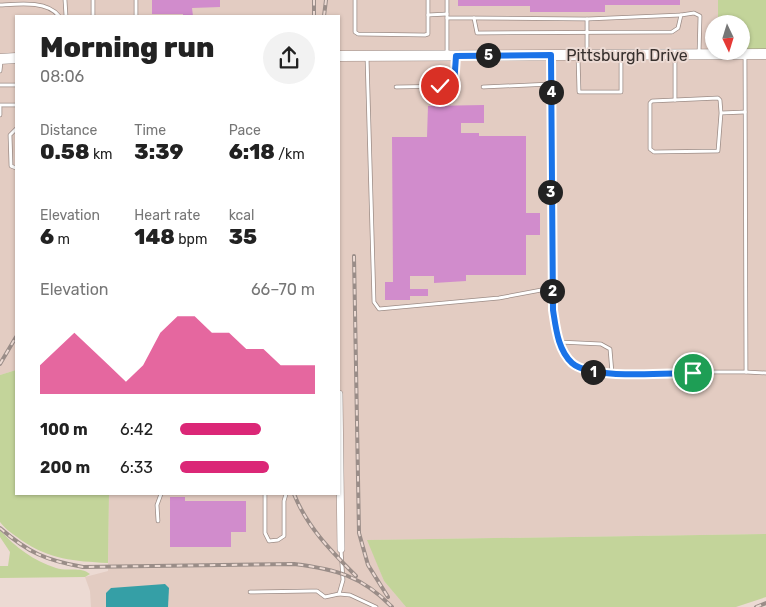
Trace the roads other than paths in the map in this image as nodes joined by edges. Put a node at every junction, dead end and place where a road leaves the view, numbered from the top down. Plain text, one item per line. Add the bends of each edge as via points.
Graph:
1 (65, 0) edge
2 (93, 0) edge
3 (136, 0) edge
4 (355, 0) edge
5 (428, 0) edge
6 (447, 0) edge
7 (0, 5) edge
8 (58, 15) edge
9 (66, 15) edge
10 (93, 15) edge
11 (136, 15) edge
12 (681, 15) junction
13 (428, 16) junction
14 (447, 16) junction
15 (474, 18) junction
16 (587, 19) junction
17 (587, 33) junction
18 (675, 54) junction
19 (699, 54) junction
20 (705, 54) edge
21 (750, 54) edge
22 (766, 54) edge
23 (551, 55) junction
24 (582, 55) junction
25 (620, 55) junction
26 (340, 56) edge
27 (367, 56) junction
28 (452, 56) junction
29 (0, 58) edge
30 (15, 58) edge
31 (745, 60) edge
32 (0, 71) edge
33 (551, 84) junction
34 (0, 85) edge
35 (15, 85) edge
36 (396, 87) dead end
37 (483, 87) dead end
38 (675, 100) junction
39 (15, 105) edge
40 (0, 106) edge
41 (745, 112) junction
42 (720, 113) junction
43 (0, 115) edge
44 (15, 130) edge
45 (15, 168) edge
46 (552, 288) junction
47 (559, 342) junction
48 (746, 372) junction
49 (612, 373) junction
50 (766, 373) edge
51 (161, 495) edge
52 (265, 495) edge
53 (286, 495) edge
54 (339, 495) edge
55 (158, 520) dead end
56 (341, 549) joint
57 (250, 592) dead end
58 (340, 594) junction
59 (376, 607) edge

1 - 9 lane
2 - 10 lane
3 - 11 lane
4 - 13 lane via 355,32 358,34 425,35 428,34
5 - 13 lane
6 - 14 lane
7 - 8 lane via 46,7
12 - 16 lane
12 - 17 lane via 678,28 672,32
12 - 19 lane via 694,13 700,16
13 - 14 lane
14 - 15 lane
14 - 28 lane
15 - 16 lane
15 - 17 lane via 477,33
16 - 17 lane
17 - 24 lane
18 - 19 street, Pittsburgh Drive
18 - 25 street, Pittsburgh Drive
18 - 38 lane
19 - 20 street, Pittsburgh Drive
21 - 22 street, Pittsburgh Drive
23 - 24 street, Pittsburgh Drive
23 - 28 street, Pittsburgh Drive
23 - 33 lane
24 - 25 street, Pittsburgh Drive
24 - 25 lane via 579,92 621,92
26 - 27 street, Pittsburgh Drive
27 - 28 street, Pittsburgh Drive
27 - 46 lane via 374,302 379,309 499,298
28 - 36 lane via 454,86
29 - 30 street
29 - 32 lane
31 - 41 lane
33 - 37 lane
33 - 46 lane
34 - 35 lane
38 - 42 lane via 718,98
38 - 42 lane via 650,103 650,149 654,152 718,151
39 - 40 lane
40 - 43 lane
41 - 42 lane
41 - 48 lane
44 - 45 lane via 10,135 9,159
46 - 47 lane
47 - 49 lane via 573,364 589,372
47 - 49 lane via 601,344 610,349
48 - 49 lane
48 - 50 lane
51 - 55 lane via 157,505
52 - 53 lane via 265,533 269,540 278,540 284,536
54 - 56 street
56 - 58 lane via 343,580
57 - 58 lane via 317,591 325,597
58 - 59 lane

